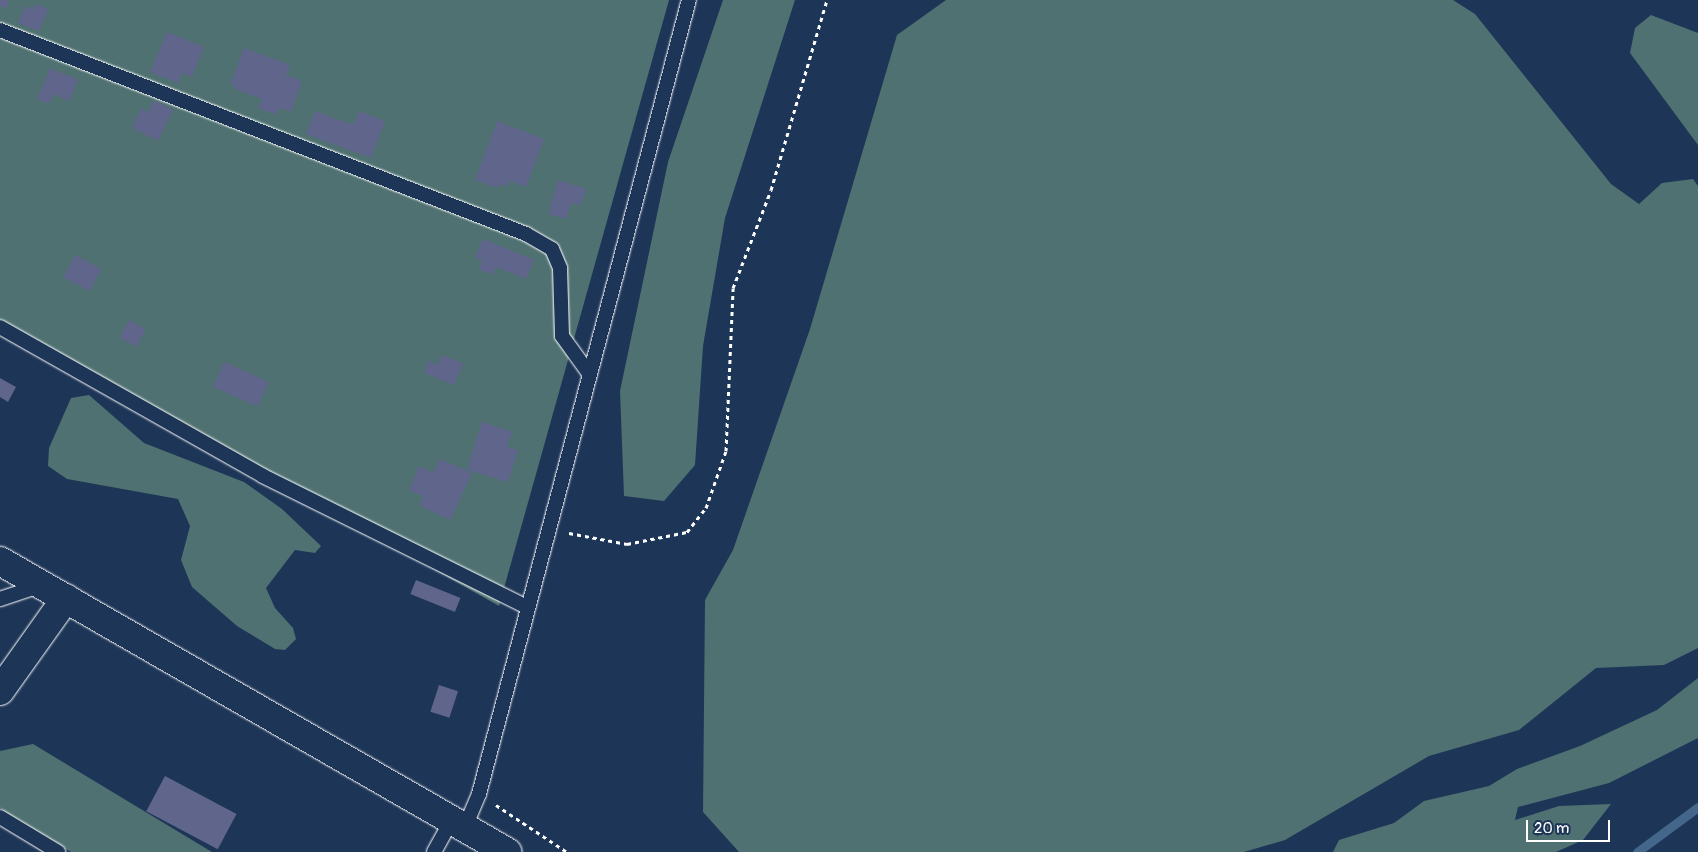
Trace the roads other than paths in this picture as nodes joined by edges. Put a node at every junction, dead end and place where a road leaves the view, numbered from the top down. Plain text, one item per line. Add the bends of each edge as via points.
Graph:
1 (689, 0) edge
2 (0, 30) edge
3 (0, 327) edge
4 (588, 372) junction
5 (0, 561) edge
6 (54, 591) junction
7 (0, 599) edge
8 (527, 607) junction
9 (0, 691) edge
10 (0, 818) edge
11 (459, 823) junction
12 (58, 852) edge
13 (434, 852) edge
14 (506, 852) edge

1 - 4 lane
2 - 4 lane via 526,234 552,249 560,268 562,336
3 - 8 lane via 263,476
4 - 8 lane
5 - 6 main road
6 - 7 lane
6 - 9 main road
6 - 11 main road
8 - 11 lane via 479,794
10 - 12 lane
11 - 13 lane
11 - 14 main road

